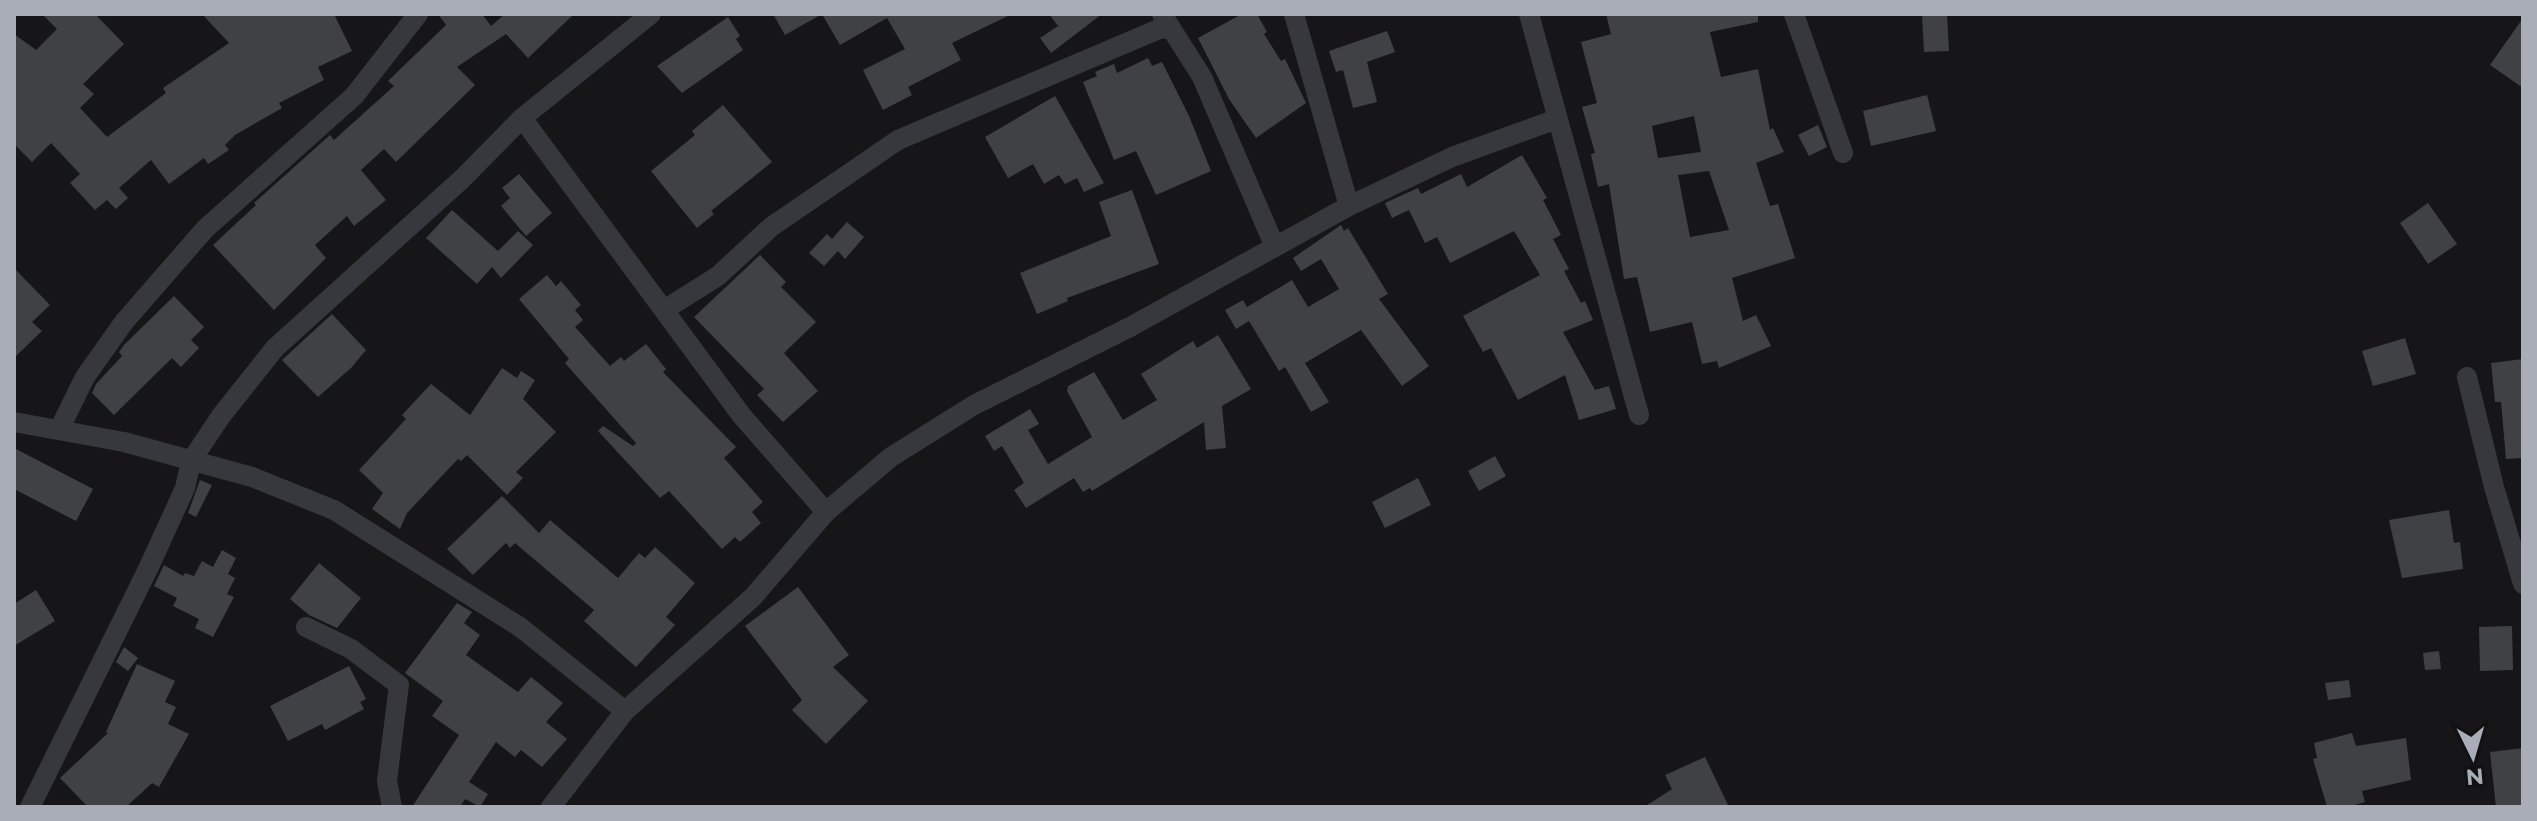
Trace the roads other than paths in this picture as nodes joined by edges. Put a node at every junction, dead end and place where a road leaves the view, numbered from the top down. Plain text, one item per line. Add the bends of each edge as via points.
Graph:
1 (418, 14) edge
2 (651, 14) edge
3 (1294, 14) edge
4 (1529, 14) edge
5 (1794, 14) edge
6 (1166, 21) edge
7 (522, 118) junction
8 (1557, 119) junction
9 (1843, 153) dead end
10 (1349, 206) junction
11 (1275, 247) junction
12 (664, 310) junction
13 (2467, 377) dead end
14 (1639, 415) dead end
15 (14, 422) edge
16 (59, 430) junction
17 (191, 461) junction
18 (826, 512) junction
19 (2519, 551) edge
20 (2523, 584) edge
21 (306, 627) dead end
22 (625, 711) junction
23 (30, 807) edge
24 (392, 807) edge
25 (551, 807) edge

1 - 16 street via 354,96 205,229 154,287 85,377
2 - 7 street
3 - 10 street
4 - 8 street
5 - 9 street
6 - 11 street via 1202,77
6 - 12 street via 1159,29 898,140 771,227 718,276
7 - 12 street
7 - 17 street via 275,348
8 - 10 street via 1452,157
8 - 14 street
10 - 11 street
11 - 18 street via 974,405 891,457
12 - 18 street via 742,416
13 - 19 street via 2494,487
15 - 16 street
16 - 17 street
17 - 22 street via 252,477 334,510 520,627
17 - 23 street via 185,488 148,569
18 - 22 street via 753,597
19 - 20 street
21 - 24 street via 351,649 399,685 387,781
22 - 25 street

